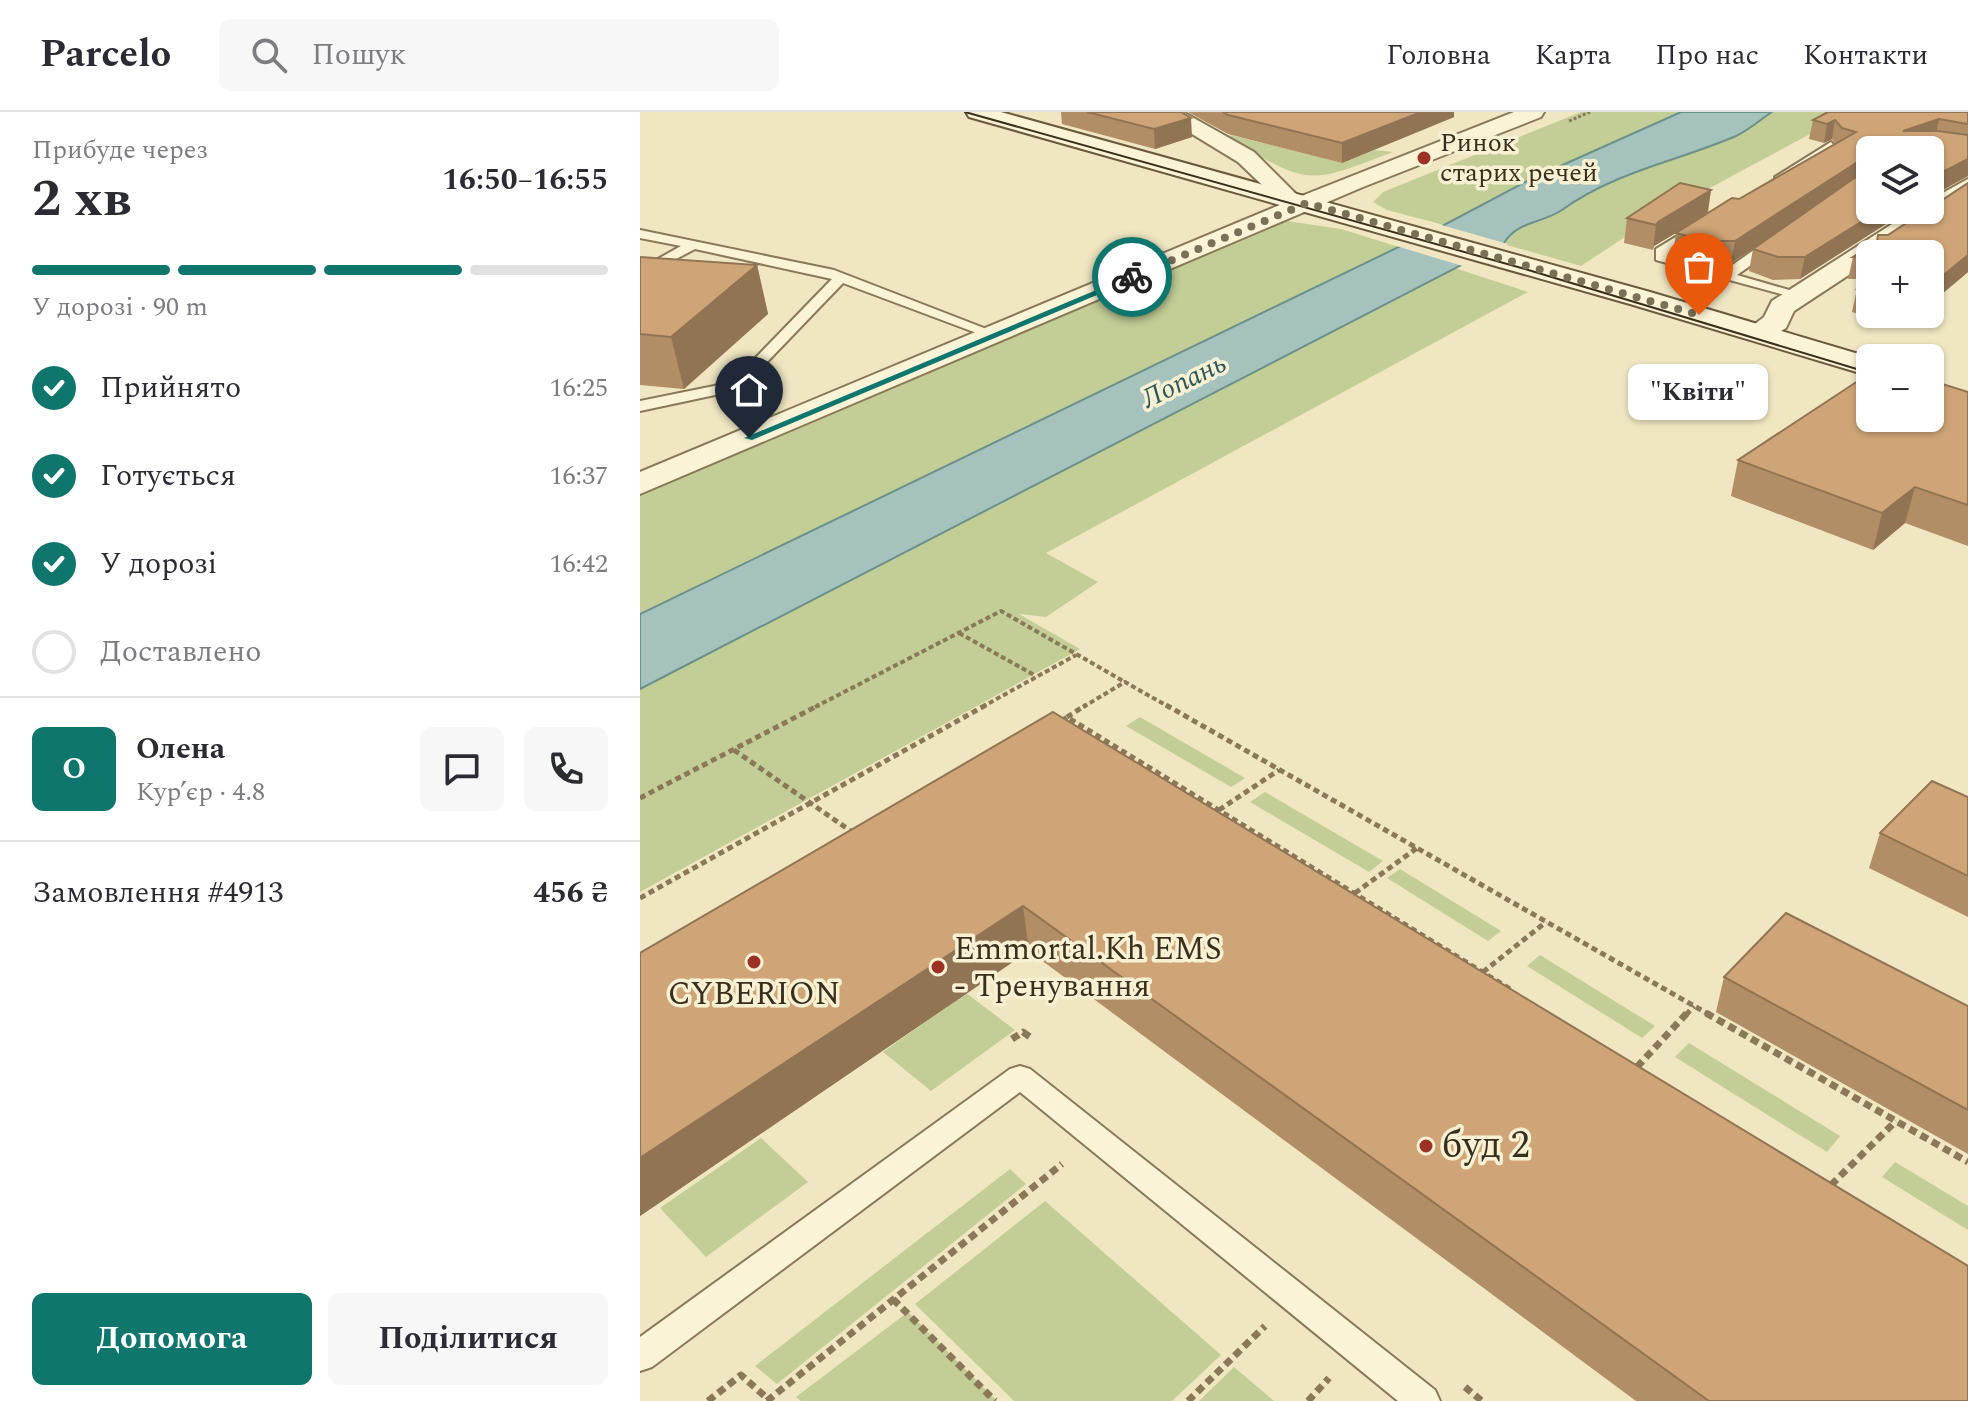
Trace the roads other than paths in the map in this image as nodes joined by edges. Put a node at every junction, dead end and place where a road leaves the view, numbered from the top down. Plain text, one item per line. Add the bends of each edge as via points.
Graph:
1 (977, 112) edge
2 (1167, 112) edge
3 (1533, 112) edge
4 (1831, 145) edge
5 (1766, 186) edge
6 (1968, 186) edge
7 (1297, 201) junction
8 (1713, 219) edge
9 (640, 234) edge
10 (1785, 235) edge
11 (695, 244) junction
12 (640, 274) edge
13 (841, 277) junction
14 (1725, 277) junction
15 (1798, 297) junction
16 (1758, 333) junction
17 (995, 335) junction
18 (1856, 363) edge
19 (640, 406) edge
20 (640, 484) edge
21 (640, 1356) edge
22 (1423, 1401) edge

1 - 7 street
2 - 7 street via 1246,157
3 - 7 street
4 - 5 lane
6 - 15 street
7 - 16 street
7 - 17 street
8 - 14 lane via 1661,252 1661,257
9 - 11 lane
10 - 14 lane
11 - 12 lane
11 - 13 lane
13 - 17 lane
13 - 19 lane via 741,381
14 - 15 lane
15 - 16 street
16 - 18 street
17 - 20 street
21 - 22 lane via 1020,1077

